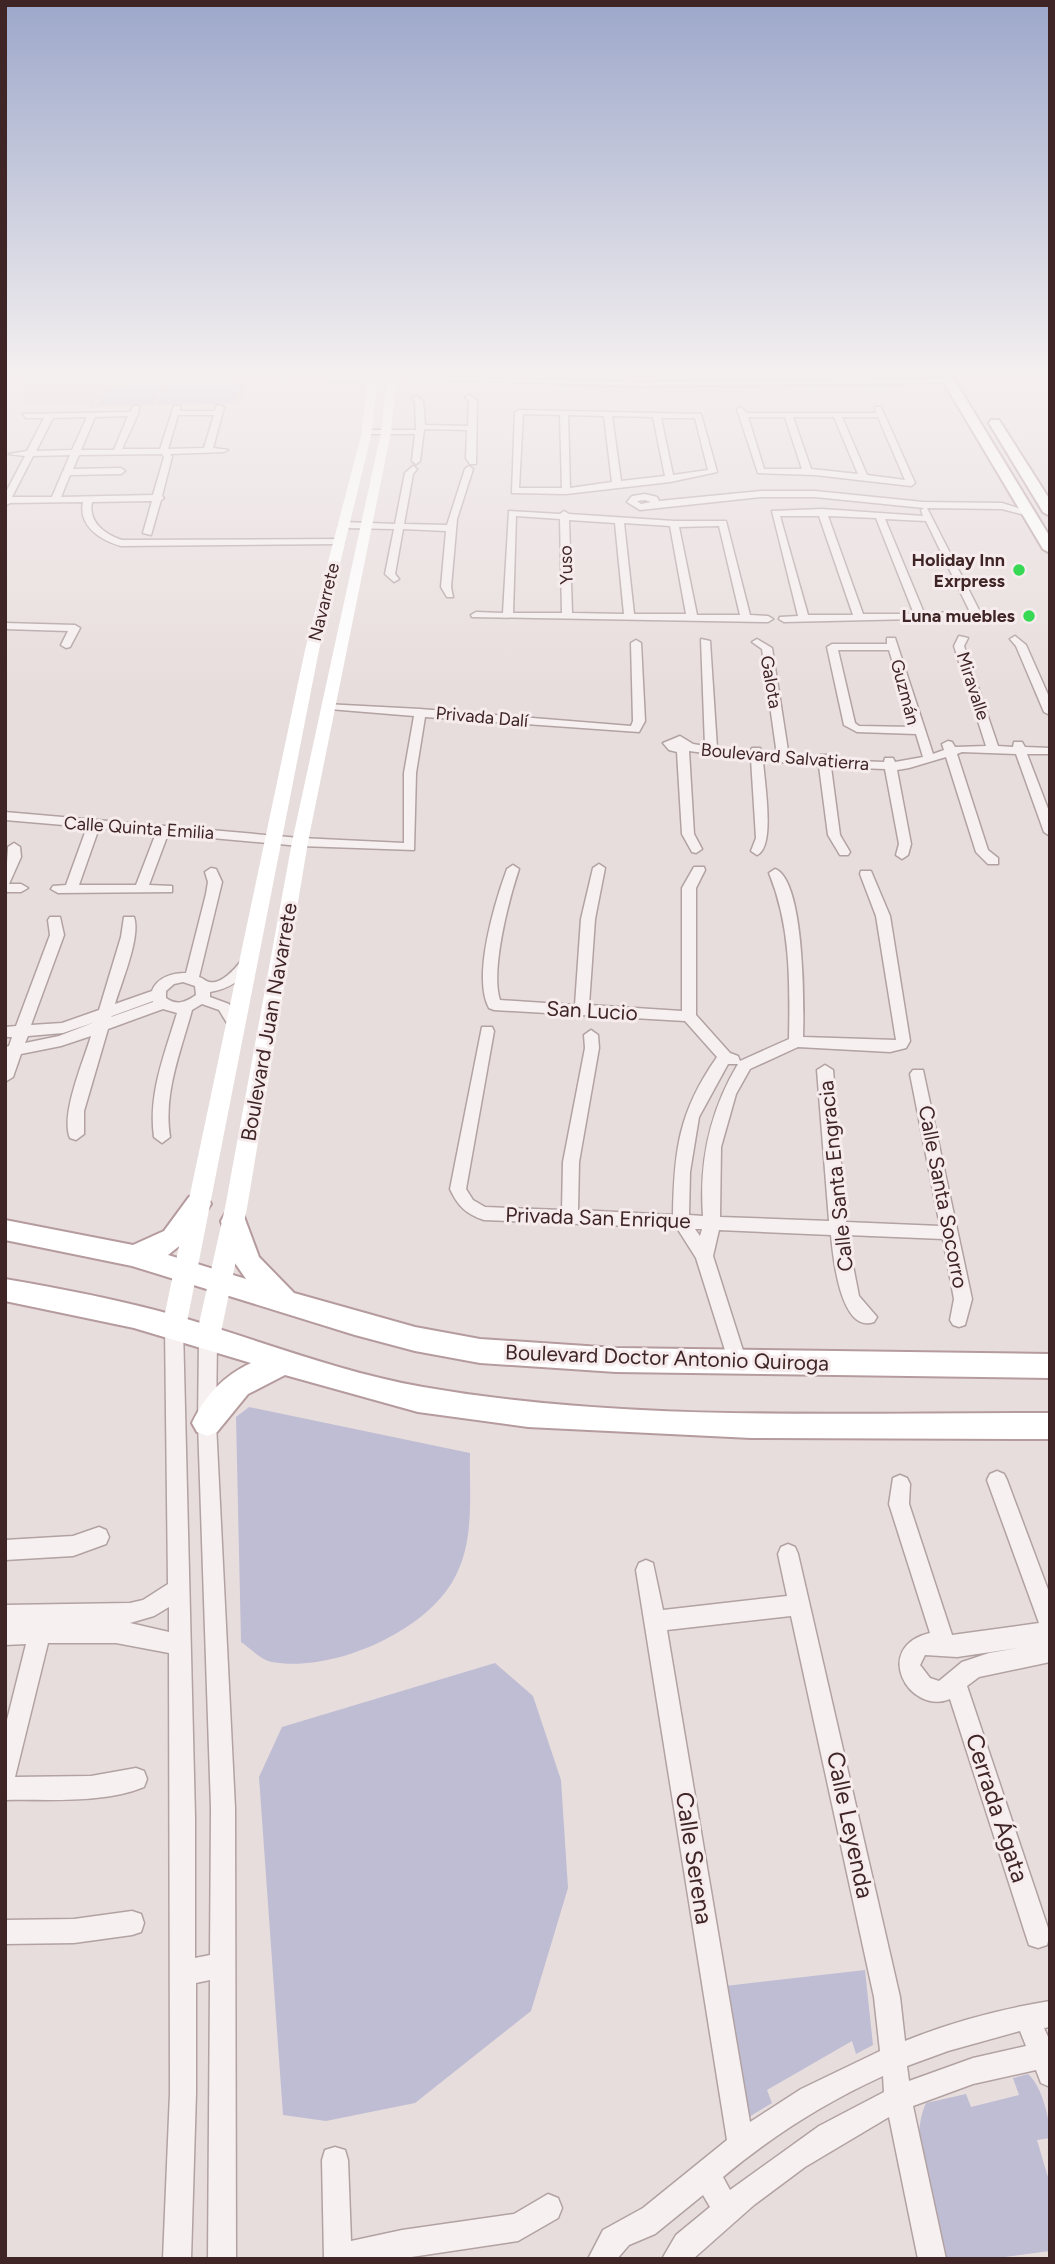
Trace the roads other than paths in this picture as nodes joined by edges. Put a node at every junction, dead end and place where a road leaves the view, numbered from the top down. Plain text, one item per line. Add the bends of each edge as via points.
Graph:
1 (16, 482) edge
2 (64, 482) edge
3 (93, 482) edge
4 (115, 482) edge
5 (164, 482) edge
6 (355, 482) edge
7 (375, 482) edge
8 (406, 482) edge
9 (466, 482) edge
10 (515, 482) edge
11 (566, 482) edge
12 (667, 482) edge
13 (831, 482) edge
14 (845, 482) edge
15 (884, 482) edge
16 (910, 482) edge
17 (1010, 482) edge
18 (1032, 482) edge
19 (617, 484) joint
20 (1013, 487) junction
21 (111, 490) junction
22 (566, 491) junction
23 (835, 494) junction
24 (852, 496) junction
25 (160, 498) junction
26 (88, 499) junction
27 (55, 500) junction
28 (6, 502) edge
29 (513, 502) junction
30 (645, 502) junction
31 (923, 505) junction
32 (822, 512) junction
33 (1050, 512) edge
34 (843, 513) junction
35 (858, 513) junction
36 (1028, 513) junction
37 (564, 514) junction
38 (880, 517) junction
39 (930, 519) junction
40 (619, 520) junction
41 (674, 524) junction
42 (365, 527) junction
43 (393, 528) junction
44 (451, 528) junction
45 (342, 532) junction
46 (149, 537) junction
47 (1050, 549) edge
48 (394, 579) dead end
49 (450, 595) dead end
50 (476, 615) dead end
51 (976, 615) junction
52 (997, 615) dead end
53 (508, 616) junction
54 (568, 617) junction
55 (629, 617) junction
56 (920, 617) junction
57 (692, 618) junction
58 (746, 618) junction
59 (804, 618) junction
60 (768, 619) dead end
61 (784, 619) dead end
62 (860, 619) junction
63 (5, 626) edge
64 (963, 638) dead end
65 (1014, 639) dead end
66 (705, 641) dead end
67 (757, 642) dead end
68 (636, 643) dead end
69 (66, 645) dead end
70 (300, 705) joint
71 (329, 706) junction
72 (420, 712) junction
73 (1050, 712) edge
74 (919, 731) junction
75 (991, 742) junction
76 (1050, 745) edge
77 (711, 746) junction
78 (950, 747) junction
79 (1019, 747) junction
80 (1050, 751) edge
81 (756, 754) junction
82 (927, 755) junction
83 (783, 758) junction
84 (824, 760) junction
85 (889, 763) junction
86 (5, 817) edge
87 (94, 826) junction
88 (163, 830) junction
89 (1050, 832) edge
90 (272, 838) junction
91 (300, 842) junction
92 (14, 847) dead end
93 (696, 849) dead end
94 (757, 851) dead end
95 (844, 852) dead end
96 (902, 855) dead end
97 (993, 861) dead end
98 (513, 869) dead end
99 (599, 869) dead end
100 (699, 870) dead end
101 (211, 872) dead end
102 (775, 873) dead end
103 (866, 874) dead end
104 (5, 881) edge
105 (5, 888) edge
106 (21, 888) dead end
107 (141, 889) junction
108 (167, 889) dead end
109 (55, 920) dead end
110 (129, 920) dead end
111 (247, 963) junction
112 (192, 977) junction
113 (202, 993) junction
114 (160, 999) junction
115 (186, 1007) junction
116 (582, 1010) junction
117 (689, 1016) junction
118 (102, 1021) junction
119 (235, 1024) junction
120 (487, 1031) dead end
121 (5, 1032) edge
122 (22, 1033) junction
123 (591, 1035) dead end
124 (796, 1042) junction
125 (11, 1051) edge
126 (725, 1057) junction
127 (746, 1065) junction
128 (825, 1070) dead end
129 (918, 1074) dead end
130 (5, 1077) edge
131 (76, 1134) dead end
132 (162, 1137) dead end
133 (196, 1216) junction
134 (570, 1216) junction
135 (681, 1221) junction
136 (712, 1223) junction
137 (232, 1226) junction
138 (838, 1228) junction
139 (5, 1230) edge
140 (950, 1233) junction
141 (132, 1255) junction
142 (704, 1256) junction
143 (185, 1271) junction
144 (219, 1282) junction
145 (5, 1290) edge
146 (290, 1305) junction
147 (868, 1317) dead end
148 (959, 1320) dead end
149 (174, 1327) junction
150 (208, 1338) junction
151 (282, 1363) junction
152 (738, 1363) junction
153 (1050, 1366) edge
154 (206, 1423) junction
155 (1050, 1426) edge
156 (997, 1480) dead end
157 (900, 1484) dead end
158 (99, 1537) dead end
159 (5, 1550) edge
160 (788, 1554) dead end
161 (646, 1570) dead end
162 (178, 1591) junction
163 (799, 1605) junction
164 (5, 1615) edge
165 (655, 1621) junction
166 (129, 1622) junction
167 (42, 1624) junction
168 (1050, 1624) edge
169 (1050, 1632) edge
170 (5, 1634) edge
171 (945, 1645) junction
172 (180, 1646) junction
173 (1050, 1651) edge
174 (955, 1682) junction
175 (5, 1774) edge
176 (136, 1779) dead end
177 (5, 1789) edge
178 (132, 1923) dead end
179 (5, 1932) edge
180 (1038, 1936) dead end
181 (223, 1966) junction
182 (183, 1972) junction
183 (1038, 2015) edge
184 (894, 2058) junction
185 (1047, 2062) edge
186 (898, 2098) junction
187 (741, 2147) junction
188 (335, 2160) dead end
189 (706, 2174) junction
190 (548, 2208) dead end
191 (727, 2211) junction
192 (338, 2258) edge
193 (177, 2259) edge
194 (222, 2259) edge
195 (602, 2259) edge
196 (676, 2259) edge
197 (932, 2259) edge

1 - 28 street
2 - 27 street
3 - 21 street
4 - 21 street
5 - 25 street
6 - 45 main road, Navarrete
7 - 42 main road, Navarrete
8 - 43 street
9 - 44 street
10 - 29 street
11 - 22 street
12 - 30 street
13 - 23 street
14 - 24 street
15 - 16 street
17 - 20 main road
18 - 33 main road
19 - 22 street
19 - 30 street
20 - 31 street via 1008,496 995,501
20 - 36 main road
21 - 25 street
21 - 26 street
22 - 29 street
23 - 24 street
23 - 30 street via 742,493
23 - 34 street
24 - 31 street
24 - 35 street
25 - 46 street
26 - 27 street
26 - 46 street via 85,514 115,541
27 - 28 street
29 - 37 street
29 - 53 street
30 - 40 street
30 - 41 street
31 - 36 street via 992,506
31 - 39 street
32 - 34 street
32 - 59 street via 774,516
32 - 62 street
34 - 35 street
35 - 38 street
36 - 47 main road
37 - 40 street
37 - 54 street, Yuso
38 - 39 street
38 - 56 street
39 - 51 street
40 - 55 street
41 - 57 street
41 - 58 street via 725,524
42 - 43 street
42 - 45 street
42 - 71 main road, Navarrete
43 - 44 street
43 - 48 street via 390,574
44 - 49 street via 446,587
45 - 46 street
45 - 70 main road, Navarrete
50 - 53 street
51 - 52 street
51 - 56 street
53 - 54 street
54 - 55 street
55 - 57 street
56 - 62 street
57 - 58 street
58 - 60 street
59 - 61 street
59 - 62 street
63 - 69 street via 75,628
64 - 75 street, Miravalle via 959,646
65 - 73 street via 1021,645
66 - 77 street
67 - 83 street, Galota via 767,648
68 - 72 street, Privada Dalí via 637,725
70 - 90 main road, Boulevard Juan Navarrete
71 - 72 street, Privada Dalí
71 - 91 main road, Boulevard Juan Navarrete
72 - 91 street, Calle Quinta Emilia via 410,773 410,847
74 - 74 street, Guzmán via 892,642 832,647 850,725
74 - 82 street
75 - 78 street, Boulevard Salvatierra
75 - 79 street, Boulevard Salvatierra
76 - 79 street, Boulevard Salvatierra
77 - 81 street, Boulevard Salvatierra
77 - 93 street, Boulevard Salvatierra via 685,746 688,834
78 - 82 street, Boulevard Salvatierra
78 - 97 street via 982,852
79 - 80 street, Boulevard Salvatierra
79 - 89 street
81 - 83 street, Boulevard Salvatierra
81 - 94 street via 762,838
82 - 85 street, Boulevard Salvatierra
83 - 84 street, Boulevard Salvatierra
84 - 85 street, Boulevard Salvatierra
84 - 95 street via 834,835
85 - 96 street via 905,844
86 - 87 street, Calle Quinta Emilia
87 - 88 street, Calle Quinta Emilia
87 - 107 street via 65,889
88 - 90 street, Calle Quinta Emilia
88 - 107 street
90 - 91 street, Calle Quinta Emilia
90 - 111 main road, Boulevard Juan Navarrete
91 - 137 main road, Boulevard Juan Navarrete
92 - 104 street via 15,857
98 - 116 street, San Lucio via 491,967 489,997 495,1005
99 - 116 street via 588,919
100 - 117 street via 689,888
101 - 112 street via 213,894
102 - 124 street via 795,950
103 - 124 street via 883,916 901,1044
105 - 106 street
107 - 108 street
109 - 122 street via 57,935
110 - 118 street
111 - 113 street via 230,980
111 - 119 main road, Boulevard Juan Navarrete
112 - 113 street
112 - 114 street via 170,981
113 - 115 street
113 - 119 street via 224,1007
114 - 115 street
114 - 118 street
115 - 132 street via 162,1098
116 - 117 street, San Lucio
117 - 126 street
118 - 122 street
118 - 125 street via 61,1041
118 - 131 street via 76,1111
119 - 133 main road, Boulevard Juan Navarrete
120 - 134 street, Privada San Enrique via 458,1189 464,1203 484,1213
121 - 122 street
122 - 125 street
123 - 134 street via 571,1162
124 - 127 street
125 - 130 street
126 - 127 street
126 - 135 street via 691,1118 682,1172
127 - 136 street via 728,1094 713,1147
128 - 138 street, Calle Santa Engracia
129 - 140 street, Calle Santa Socorro
133 - 137 main road via 212,1237
133 - 141 main road via 164,1247
133 - 143 main road, Boulevard Juan Navarrete
134 - 135 street, Privada San Enrique
135 - 136 street, Privada San Enrique
135 - 142 street
136 - 138 street, Privada San Enrique
136 - 142 street
137 - 144 main road, Boulevard Juan Navarrete
137 - 146 main road via 248,1263
138 - 140 street, Privada San Enrique
138 - 147 street, Calle Santa Engracia via 851,1299
139 - 141 main road, Boulevard Doctor Antonio Quiroga
140 - 148 street, Calle Santa Socorro via 963,1299
141 - 143 main road, Boulevard Doctor Antonio Quiroga
142 - 152 street
143 - 144 main road, Boulevard Doctor Antonio Quiroga
143 - 149 main road, Boulevard Juan Navarrete
144 - 146 main road, Boulevard Doctor Antonio Quiroga
144 - 150 main road, Boulevard Juan Navarrete
145 - 149 main road via 77,1302
146 - 152 main road, Boulevard Doctor Antonio Quiroga via 415,1339 480,1351
149 - 150 main road
149 - 162 street
150 - 151 main road
150 - 154 street
151 - 154 main road via 223,1395
151 - 155 main road via 451,1405 601,1421
152 - 153 main road, Boulevard Doctor Antonio Quiroga
154 - 181 street via 223,1808
156 - 168 street
157 - 171 street via 899,1504
158 - 159 street via 73,1546
160 - 163 street, Calle Leyenda
161 - 165 street, Calle Serena
162 - 166 street
162 - 172 street
163 - 165 street
163 - 184 street, Calle Leyenda via 884,1984
164 - 167 street
165 - 187 street, Calle Serena
166 - 167 street
166 - 172 street
167 - 170 street
167 - 175 street
169 - 171 street
171 - 174 street via 919,1646 909,1667 920,1685 930,1691 947,1690
172 - 182 street
173 - 174 street via 979,1667
174 - 180 street, Cerrada Ágata
176 - 177 street via 46,1790
178 - 179 street via 74,1931
181 - 182 street
181 - 194 street
182 - 193 street
183 - 184 street
183 - 185 street
184 - 186 street, Calle Leyenda
184 - 187 street via 794,2108
185 - 186 street via 949,2079
186 - 191 street via 764,2179
186 - 197 street, Calle Leyenda
187 - 189 street
188 - 192 street
189 - 191 street
189 - 195 street via 650,2221 615,2236
190 - 192 street via 518,2227
191 - 196 street

